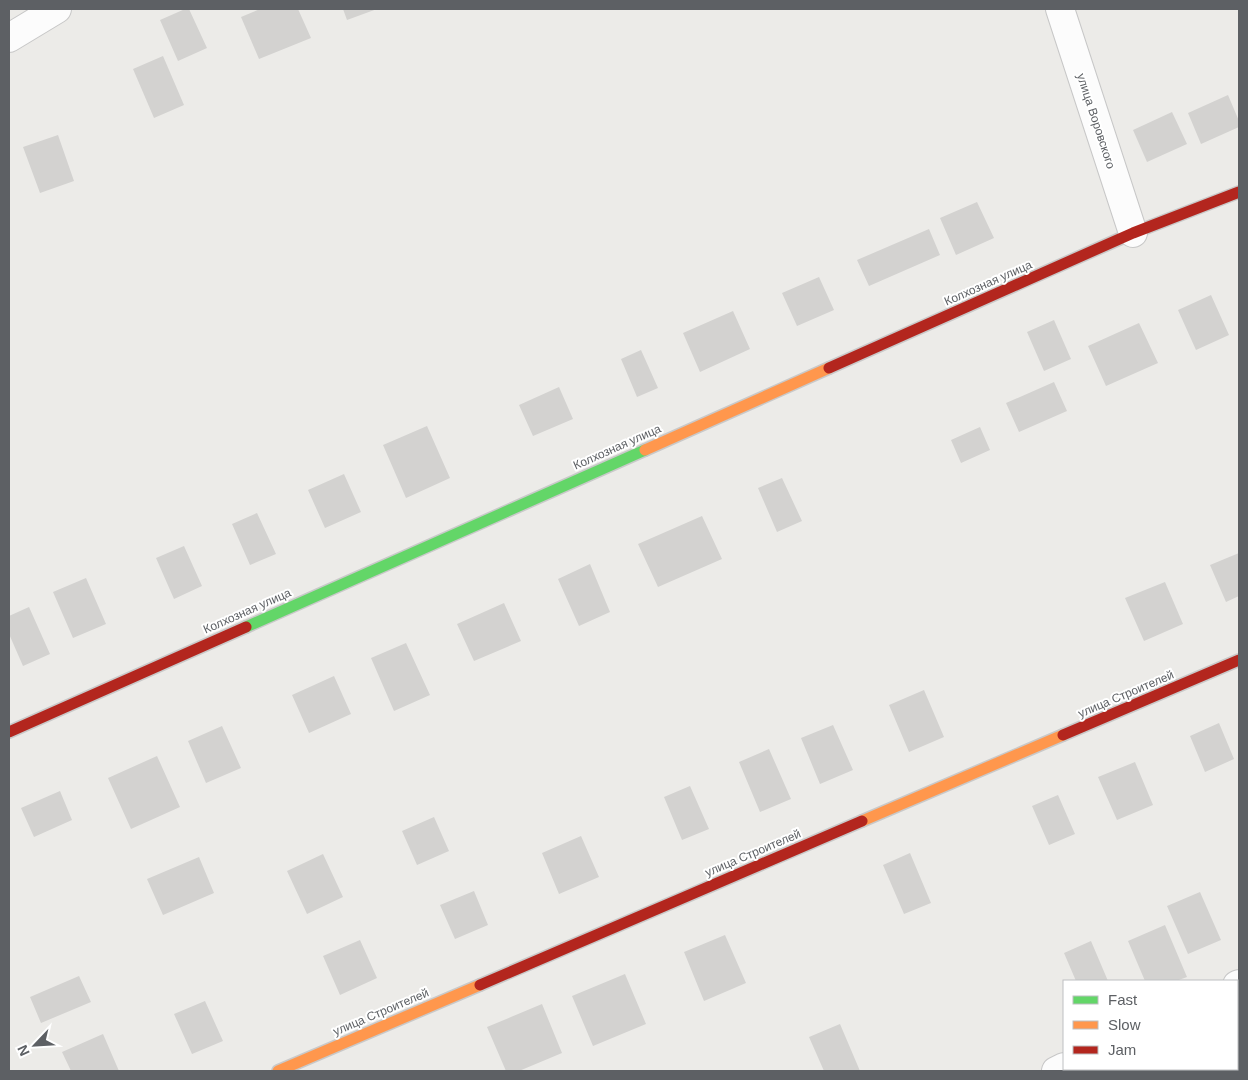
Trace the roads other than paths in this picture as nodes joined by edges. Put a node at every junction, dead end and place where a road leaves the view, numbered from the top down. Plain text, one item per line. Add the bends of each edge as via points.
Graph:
1 (57, 9) edge
2 (1060, 9) edge
3 (9, 38) edge
4 (1239, 192) edge
5 (1133, 233) junction
6 (1239, 660) edge
7 (9, 732) edge
8 (278, 1071) edge

1 - 3 street
2 - 5 street, улица Воровского
4 - 5 street, Колхозная улица
5 - 7 street, Колхозная улица
6 - 8 street, улица Строителей

